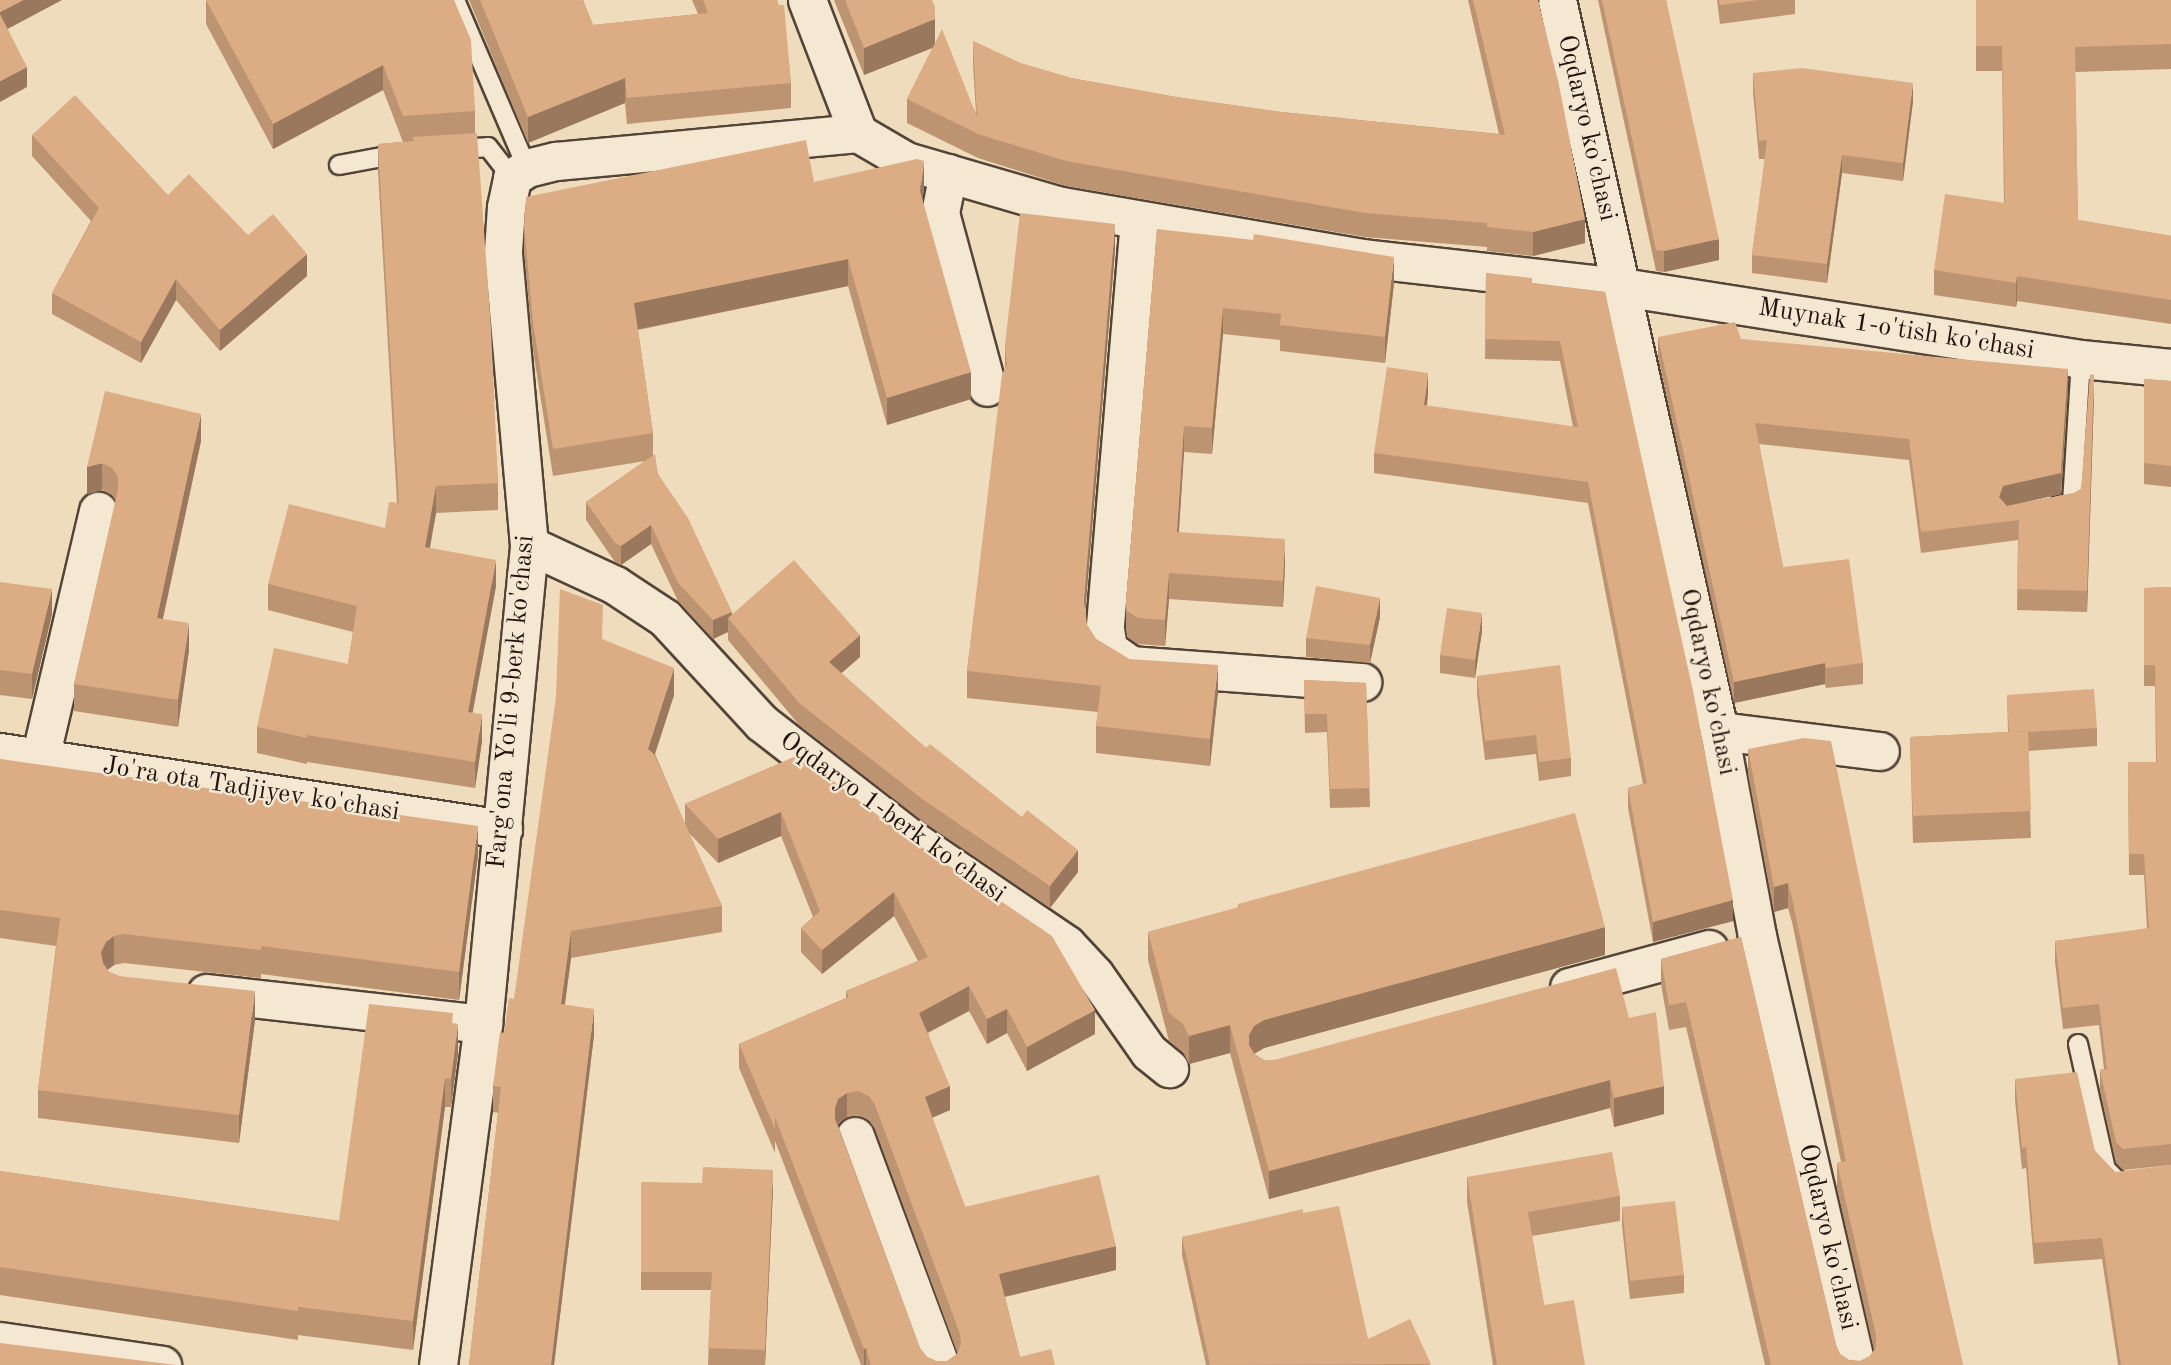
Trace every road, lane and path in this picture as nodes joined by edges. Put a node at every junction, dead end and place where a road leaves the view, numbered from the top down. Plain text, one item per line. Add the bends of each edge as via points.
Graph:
1 (456, 0) edge
2 (807, 0) edge
3 (1557, 0) edge
4 (858, 133) junction
5 (437, 150) edge
6 (411, 152) edge
7 (339, 165) dead end
8 (520, 173) junction
9 (948, 173) junction
10 (1139, 220) junction
11 (1622, 288) junction
12 (2081, 359) junction
13 (2171, 368) edge
14 (987, 387) dead end
15 (2035, 510) edge
16 (98, 511) dead end
17 (528, 545) junction
18 (1362, 682) edge
19 (1718, 731) junction
20 (1880, 751) dead end
21 (0, 752) edge
22 (40, 758) junction
23 (503, 829) junction
24 (1758, 936) junction
25 (177, 990) edge
26 (1533, 997) edge
27 (483, 1024) junction
28 (2078, 1044) dead end
29 (1168, 1068) dead end
30 (855, 1136) dead end
31 (2132, 1180) edge
32 (0, 1341) edge
33 (162, 1365) edge
34 (438, 1365) edge
35 (940, 1365) edge
36 (1856, 1365) edge

1 - 8 lane
2 - 4 street
3 - 11 street, Oqdaryo ko'chasi
4 - 8 street via 555,161
4 - 9 street, Muynak 1-o'tish ko'chasi via 906,160
5 - 8 lane via 488,146
6 - 7 lane
8 - 17 street, Farg'ona Yo'li 9-berk ko'chasi via 506,207 503,251
9 - 10 street, Muynak 1-o'tish ko'chasi via 1061,206
9 - 14 street via 940,213
10 - 11 street, Muynak 1-o'tish ko'chasi via 1362,258
10 - 18 street via 1105,629 1108,649 1131,665
11 - 12 street, Muynak 1-o'tish ko'chasi
11 - 19 street, Oqdaryo ko'chasi
12 - 13 street, Muynak 1-o'tish ko'chasi
12 - 15 lane via 2072,503
16 - 22 street
17 - 23 street, Farg'ona Yo'li 9-berk ko'chasi
17 - 29 street, Oqdaryo 1-berk ko'chasi via 615,585 665,618 762,723 913,840 1066,944 1095,975 1149,1052
19 - 20 street
19 - 24 street, Oqdaryo ko'chasi
21 - 22 street, Jo'ra ota Tadjiyev ko'chasi
22 - 23 street, Jo'ra ota Tadjiyev ko'chasi
23 - 27 street, Farg'ona Yo'li 9-berk ko'chasi
24 - 26 street
24 - 36 street, Oqdaryo ko'chasi
25 - 27 street
27 - 34 street, Farg'ona Yo'li 9-berk ko'chasi
28 - 31 lane via 2106,1169 2119,1182
30 - 35 street
32 - 33 street

